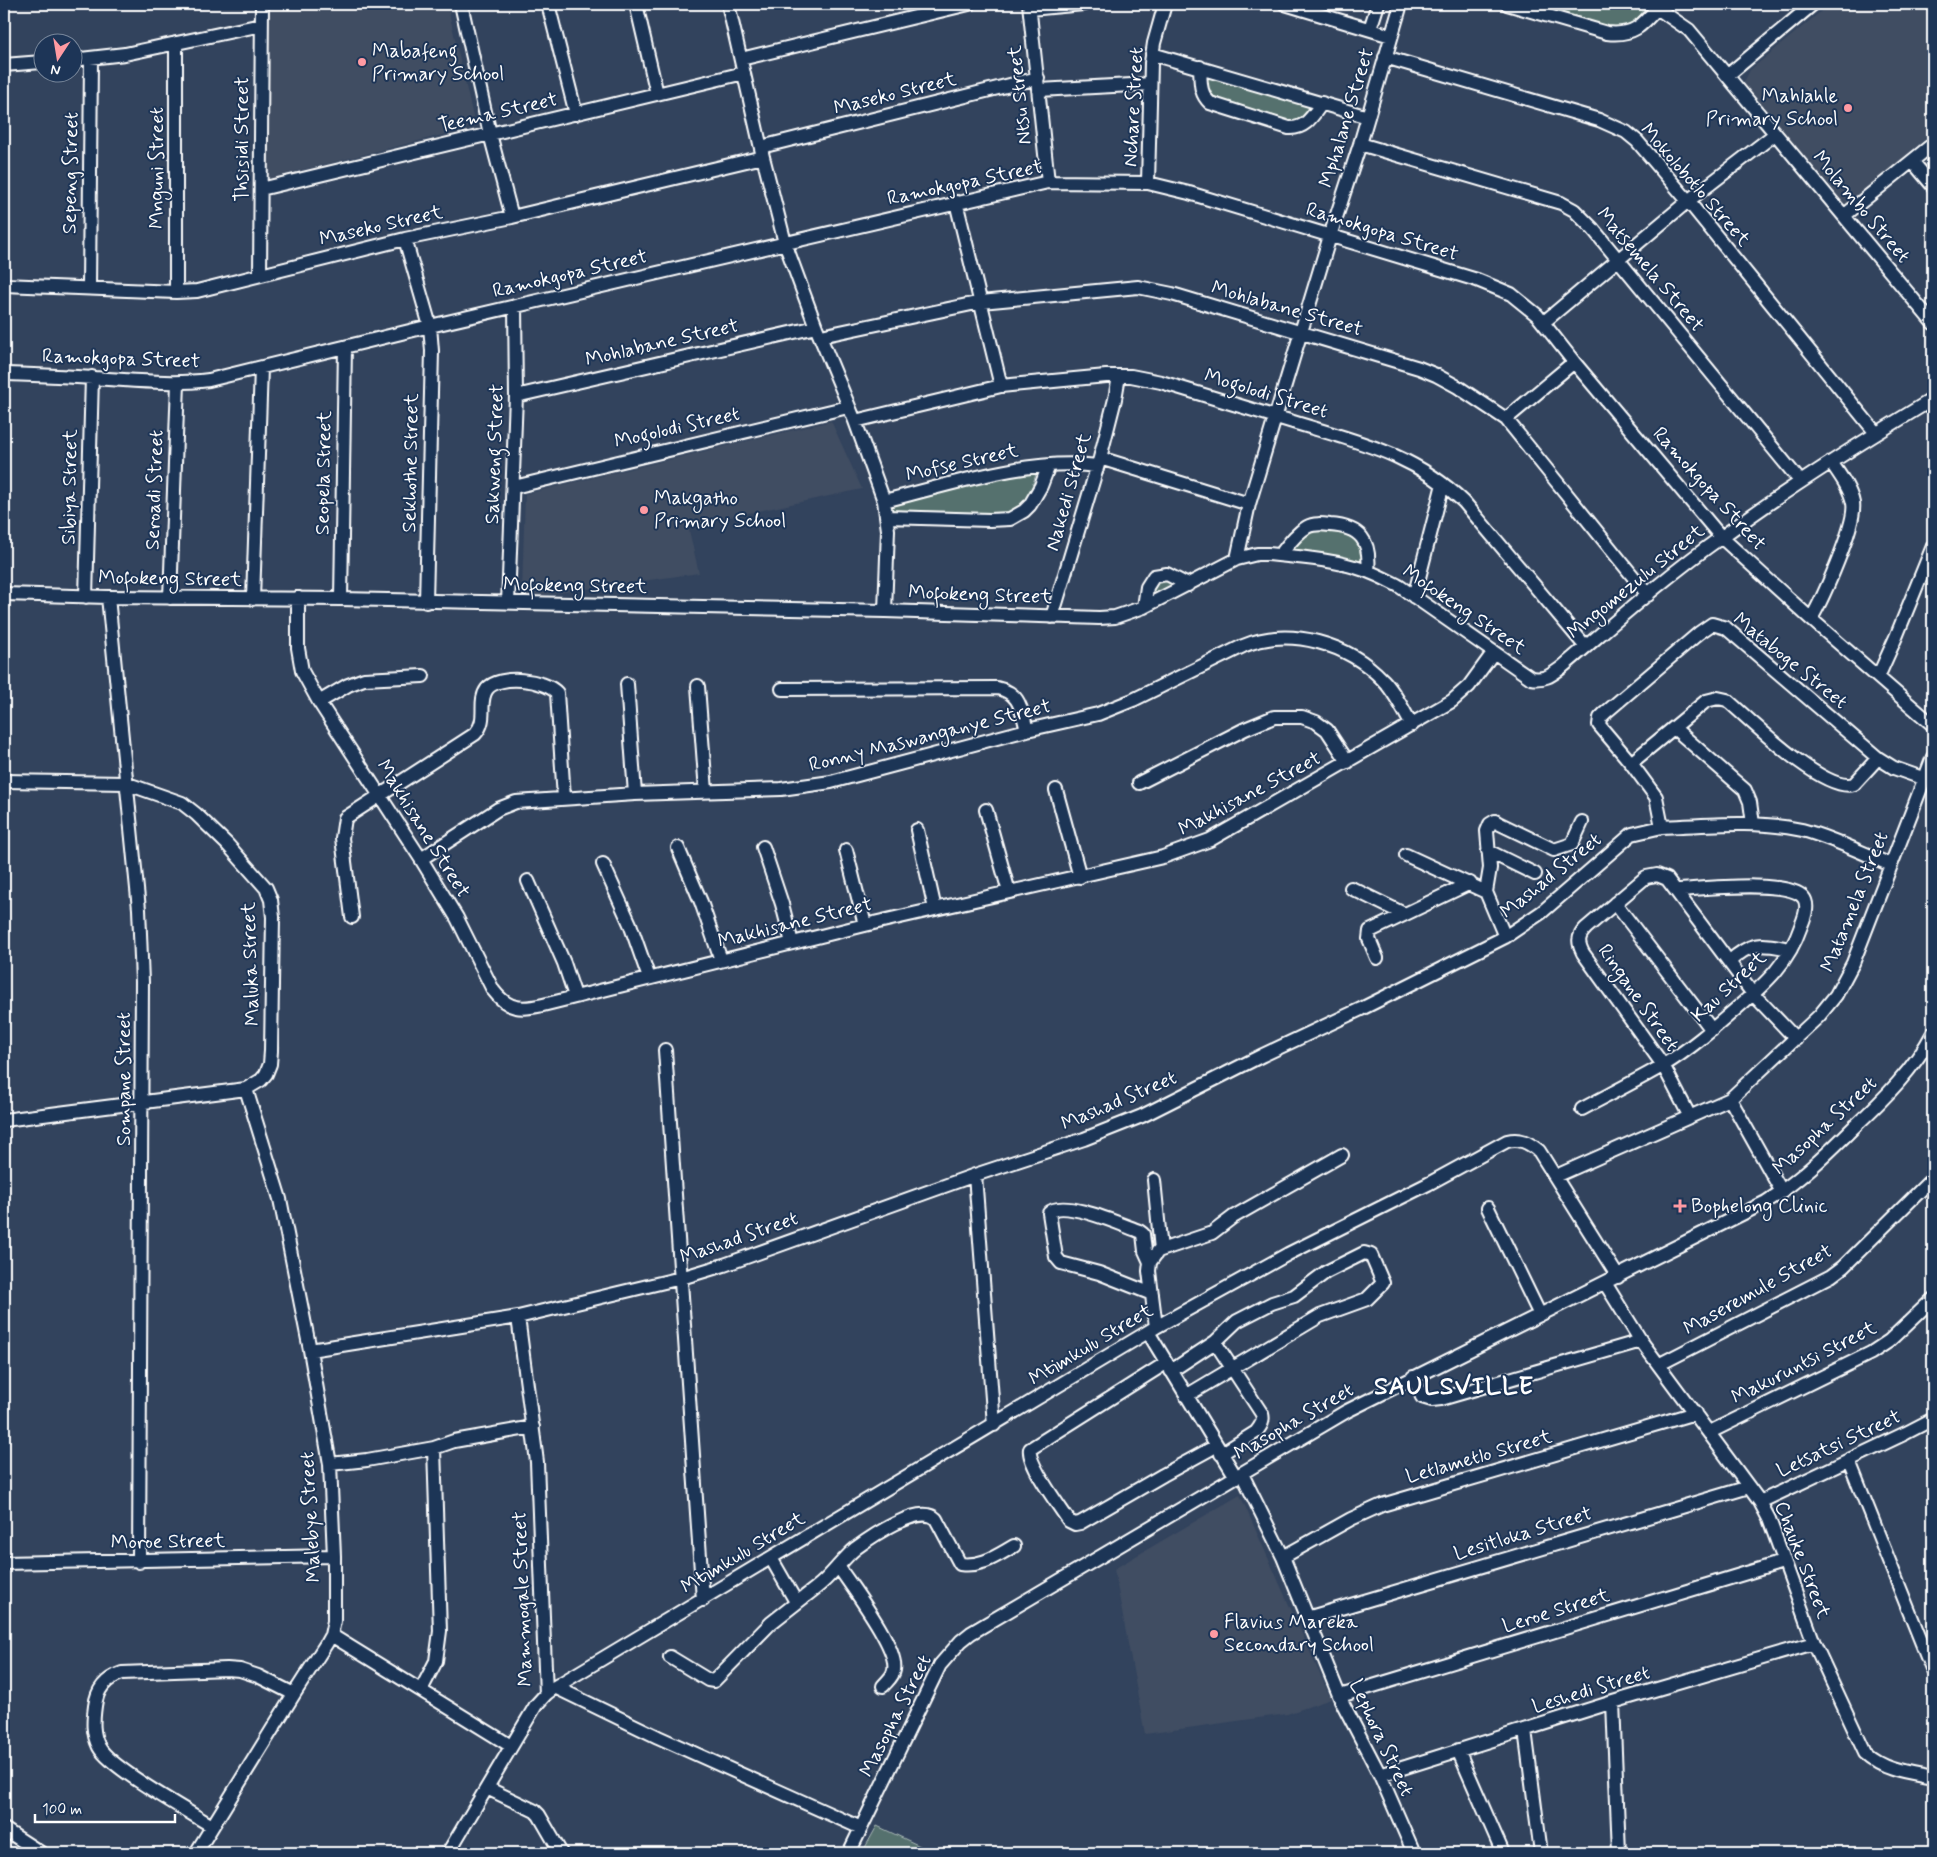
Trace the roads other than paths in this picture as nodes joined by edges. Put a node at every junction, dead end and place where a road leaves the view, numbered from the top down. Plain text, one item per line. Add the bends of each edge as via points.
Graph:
1 (262, 4) edge
2 (461, 4) edge
3 (548, 4) edge
4 (636, 4) edge
5 (728, 4) edge
6 (970, 4) edge
7 (1084, 4) edge
8 (1165, 4) edge
9 (1285, 4) edge
10 (1378, 4) edge
11 (1400, 4) edge
12 (1507, 4) edge
13 (1813, 4) edge
14 (1654, 5) edge
15 (1030, 7) edge
16 (261, 26) junction
17 (1370, 29) junction
18 (1391, 36) junction
19 (176, 44) junction
20 (1152, 54) junction
21 (1385, 57) junction
22 (91, 58) junction
23 (82, 59) edge
24 (741, 59) junction
25 (32, 63) edge
26 (4, 65) edge
27 (1200, 67) junction
28 (744, 73) junction
29 (1728, 75) junction
30 (1038, 84) junction
31 (1150, 84) junction
32 (657, 94) junction
33 (1322, 103) junction
34 (576, 114) junction
35 (1368, 117) junction
36 (490, 134) junction
37 (1775, 134) junction
38 (1360, 144) junction
39 (1933, 144) edge
40 (762, 152) junction
41 (1912, 161) junction
42 (1048, 182) junction
43 (1148, 184) junction
44 (1933, 186) edge
45 (260, 189) junction
46 (1688, 200) junction
47 (956, 202) junction
48 (1845, 216) junction
49 (512, 217) junction
50 (1330, 236) junction
51 (405, 239) junction
52 (785, 243) junction
53 (1617, 259) junction
54 (260, 275) junction
55 (4, 286) edge
56 (89, 288) junction
57 (176, 292) junction
58 (981, 302) junction
59 (515, 306) junction
60 (1544, 322) junction
61 (1933, 323) edge
62 (430, 326) junction
63 (819, 332) junction
64 (1300, 332) junction
65 (345, 347) junction
66 (1574, 362) junction
67 (261, 368) junction
68 (4, 374) edge
69 (1119, 376) junction
70 (92, 377) junction
71 (178, 384) junction
72 (1001, 386) junction
73 (516, 396) junction
74 (1933, 399) edge
75 (848, 407) junction
76 (1275, 417) junction
77 (1506, 419) junction
78 (855, 421) junction
79 (1876, 434) junction
80 (1099, 462) junction
81 (1831, 462) junction
82 (1049, 465) junction
83 (1800, 481) junction
84 (1443, 484) junction
85 (514, 487) junction
86 (884, 501) junction
87 (1249, 504) junction
88 (887, 517) junction
89 (1721, 536) junction
90 (1933, 546) edge
91 (1280, 555) junction
92 (1237, 559) junction
93 (1368, 571) junction
94 (1188, 585) junction
95 (4, 594) edge
96 (1648, 594) junction
97 (86, 597) junction
98 (108, 597) junction
99 (1414, 597) junction
100 (170, 598) junction
101 (298, 598) junction
102 (253, 599) junction
103 (341, 599) junction
104 (426, 602) junction
105 (508, 604) junction
106 (1144, 607) junction
107 (885, 611) junction
108 (1052, 617) junction
109 (1811, 619) junction
110 (1586, 647) junction
111 (1493, 653) junction
112 (423, 676) dead end
113 (1878, 677) junction
114 (1540, 680) joint
115 (627, 684) dead end
116 (698, 686) dead end
117 (782, 689) dead end
118 (319, 702) junction
119 (1412, 725) junction
120 (1933, 725) edge
121 (1674, 728) junction
122 (1027, 730) junction
123 (1933, 757) edge
124 (1878, 758) junction
125 (1348, 762) junction
126 (1631, 763) junction
127 (1924, 780) junction
128 (4, 781) edge
129 (125, 783) junction
130 (1139, 783) dead end
131 (1056, 790) dead end
132 (706, 791) junction
133 (379, 794) junction
134 (635, 794) junction
135 (564, 798) junction
136 (986, 810) dead end
137 (1582, 822) dead end
138 (1753, 824) junction
139 (1662, 827) junction
140 (916, 830) dead end
141 (763, 847) dead end
142 (678, 848) dead end
143 (846, 850) dead end
144 (1488, 851) junction
145 (1406, 855) dead end
146 (421, 859) junction
147 (604, 864) dead end
148 (1891, 865) junction
149 (1536, 874) dead end
150 (1080, 877) junction
151 (528, 881) dead end
152 (1470, 883) junction
153 (1351, 888) dead end
154 (1677, 890) junction
155 (1009, 892) junction
156 (1486, 892) junction
157 (1616, 903) junction
158 (935, 909) junction
159 (1404, 914) junction
160 (352, 917) dead end
161 (865, 925) junction
162 (1505, 937) junction
163 (792, 943) junction
164 (1791, 949) junction
165 (1377, 958) dead end
166 (721, 960) junction
167 (1729, 962) junction
168 (649, 978) junction
169 (1753, 994) junction
170 (575, 996) junction
171 (1712, 1030) junction
172 (1933, 1033) edge
173 (1796, 1039) junction
174 (665, 1050) dead end
175 (1663, 1065) junction
176 (246, 1089) junction
177 (1730, 1099) junction
178 (143, 1102) junction
179 (1582, 1110) dead end
180 (1690, 1117) junction
181 (4, 1120) edge
182 (1342, 1156) dead end
183 (975, 1175) junction
184 (1556, 1176) junction
185 (1933, 1178) edge
186 (1154, 1180) dead end
187 (1782, 1192) junction
188 (1488, 1208) dead end
189 (1161, 1250) junction
190 (1150, 1262) junction
191 (1618, 1277) junction
192 (681, 1278) junction
193 (1605, 1284) junction
194 (1152, 1294) junction
195 (1933, 1299) edge
196 (1540, 1315) junction
197 (518, 1317) junction
198 (1152, 1329) junction
199 (1641, 1341) junction
200 (1215, 1342) junction
201 (310, 1350) junction
202 (1660, 1364) junction
203 (1169, 1367) junction
204 (1232, 1369) junction
205 (1413, 1377) junction
206 (1186, 1396) junction
207 (1695, 1413) junction
208 (1933, 1419) edge
209 (994, 1425) junction
210 (533, 1426) junction
211 (1710, 1432) junction
212 (434, 1448) junction
213 (1219, 1450) junction
214 (1849, 1461) junction
215 (330, 1464) junction
216 (1239, 1476) junction
217 (1750, 1487) junction
218 (1760, 1502) junction
219 (1014, 1546) dead end
220 (334, 1556) junction
221 (1283, 1557) junction
222 (772, 1558) junction
223 (139, 1562) junction
224 (1783, 1562) junction
225 (4, 1564) edge
226 (838, 1566) junction
227 (703, 1600) junction
228 (799, 1600) junction
229 (1307, 1618) junction
230 (331, 1635) junction
231 (1814, 1643) junction
232 (670, 1658) dead end
233 (1933, 1671) edge
234 (883, 1686) dead end
235 (421, 1690) junction
236 (550, 1690) junction
237 (294, 1694) junction
238 (1340, 1696) junction
239 (1613, 1702) junction
240 (1525, 1730) junction
241 (511, 1746) junction
242 (1458, 1750) junction
243 (1380, 1775) junction
244 (1933, 1777) edge
245 (487, 1788) junction
246 (212, 1826) junction
247 (861, 1828) junction
248 (4, 1829) edge
249 (41, 1853) edge
250 (196, 1853) edge
251 (448, 1853) edge
252 (561, 1853) edge
253 (850, 1853) edge
254 (1414, 1853) edge
255 (1503, 1853) edge
256 (1541, 1853) edge
257 (1619, 1853) edge

1 - 16 street, Thsisidi Street
2 - 36 street
3 - 34 street
4 - 32 street
5 - 24 street
6 - 24 street
7 - 15 street
8 - 20 street, Nchare Street
9 - 17 street
10 - 17 street
11 - 18 street, Mphalane Street
12 - 14 street, Molambo Street via 1617,34 1639,27
13 - 29 street
14 - 29 street, Molambo Street via 1689,30
15 - 30 street, Ntsu Street
16 - 19 street
16 - 45 street, Thsisidi Street
17 - 18 street
18 - 21 street, Mphalane Street
19 - 22 street
19 - 57 street, Mnguni Street
20 - 27 street
20 - 31 street, Nchare Street
21 - 35 street, Mphalane Street
21 - 46 street, Mokolobotlo Street via 1626,132
22 - 23 street
22 - 56 street, Sepeng Street
24 - 28 street
25 - 26 street
27 - 33 street
27 - 33 street via 1201,90 1210,103 1290,128 1306,124
28 - 32 street, Teema Street
28 - 40 street
29 - 37 street, Molambo Street
30 - 31 street, Maseko Street
30 - 40 street, Maseko Street
30 - 42 street, Ntsu Street
31 - 43 street, Nchare Street
32 - 34 street, Teema Street
33 - 35 street
34 - 36 street, Teema Street
35 - 38 street, Mphalane Street
36 - 45 street, Teema Street
36 - 49 street
37 - 46 street
37 - 48 street, Molambo Street
38 - 50 street, Mphalane Street
38 - 53 street, Matsemela Street via 1561,203 1584,218
39 - 41 street
40 - 49 street, Maseko Street
40 - 52 street
41 - 44 street
41 - 48 street
42 - 43 street, Ramokgopa Street
42 - 47 street, Ramokgopa Street
43 - 50 street, Ramokgopa Street via 1189,193
45 - 54 street, Thsisidi Street
46 - 53 street
46 - 79 street, Mokolobotlo Street
47 - 52 street, Ramokgopa Street
47 - 58 street
48 - 61 street, Molambo Street
49 - 51 street, Maseko Street
50 - 60 street, Ramokgopa Street via 1497,287 1525,303
50 - 64 street, Mphalane Street
51 - 54 street, Maseko Street
51 - 62 street, Sekhothe Street
52 - 59 street, Ramokgopa Street
52 - 63 street
53 - 60 street
53 - 83 street, Matsemela Street
54 - 57 street, Maseko Street
55 - 56 street, Maseko Street
56 - 57 street, Maseko Street
58 - 63 street, Mohlabane Street
58 - 64 street, Mohlabane Street via 1138,287
58 - 72 street
59 - 62 street, Ramokgopa Street
59 - 73 street, Sakweng Street
60 - 66 street, Ramokgopa Street
62 - 65 street, Ramokgopa Street
62 - 104 street, Sekhothe Street
63 - 73 street, Mohlabane Street
63 - 75 street
64 - 76 street, Mphalane Street
64 - 77 street, Mohlabane Street via 1436,375
65 - 67 street, Ramokgopa Street
65 - 103 street, Seopela Street
66 - 77 street
66 - 89 street, Ramokgopa Street
67 - 71 street, Ramokgopa Street
67 - 102 street
68 - 70 street, Ramokgopa Street
69 - 72 street, Mogolodi Street
69 - 76 street, Mogolodi Street via 1161,382
69 - 80 street, Nakedi Street
70 - 71 street, Ramokgopa Street
70 - 97 street, Sibiya Street
71 - 100 street, Seroadi Street
72 - 78 street, Mogolodi Street
73 - 85 street, Sakweng Street
74 - 79 street, Mngomezulu Street
75 - 78 street
75 - 85 street, Mogolodi Street
76 - 84 street, Mogolodi Street via 1394,454
76 - 87 street, Mphalane Street
77 - 96 street, Mohlabane Street
78 - 86 street
79 - 81 street, Mngomezulu Street
80 - 82 street, Mofse Street
80 - 87 street, Mofse Street
80 - 108 street, Nakedi Street
81 - 83 street, Mngomezulu Street
81 - 109 street via 1851,496 1853,512 1839,558
82 - 86 street, Mofse Street via 1014,469
82 - 88 street, Mofse Street via 1030,505 1010,519
83 - 89 street, Mngomezulu Street
84 - 99 street
84 - 110 street, Mogolodi Street via 1464,502
85 - 105 street, Sakweng Street
86 - 88 street
87 - 92 street, Mphalane Street
88 - 107 street
89 - 96 street, Mngomezulu Street
89 - 109 street, Ramokgopa Street
90 - 113 street
91 - 92 street, Mofokeng Street via 1256,554
91 - 93 street, Mofokeng Street
91 - 93 street via 1295,537 1310,526 1340,526 1362,536 1369,559
92 - 94 street, Mofokeng Street
93 - 99 street, Mofokeng Street
94 - 106 street, Mofokeng Street
94 - 106 street via 1167,574 1154,576 1147,587
95 - 97 street, Mofokeng Street
96 - 110 street, Mngomezulu Street
97 - 98 street, Mofokeng Street
98 - 100 street, Mofokeng Street
98 - 129 street, Sompane Street
99 - 111 street, Mofokeng Street
100 - 102 street, Mofokeng Street
101 - 102 street, Mofokeng Street
101 - 103 street, Mofokeng Street
101 - 118 street, Makhisane Street via 300,663
103 - 104 street, Mofokeng Street
104 - 105 street, Mofokeng Street
105 - 107 street, Mofokeng Street
106 - 108 street, Mofokeng Street via 1115,617
107 - 108 street, Mofokeng Street
109 - 113 street, Ramokgopa Street
110 - 114 street, Mngomezulu Street via 1548,678
111 - 114 street, Mofokeng Street via 1531,678
111 - 119 street, Makhisane Street via 1461,695
112 - 118 street via 364,678
113 - 120 street, Ramokgopa Street
115 - 134 street
116 - 132 street
117 - 122 street via 998,688 1016,698
118 - 133 street, Makhisane Street
119 - 122 street, Ronny Maswanganye Street via 1384,681 1351,654 1314,642 1273,637 1256,640 1098,714
119 - 125 street, Makhisane Street
121 - 124 street via 1706,702 1718,698 1727,700 1814,773 1834,783 1854,784
121 - 126 street
121 - 138 street via 1745,790
122 - 132 street, Ronny Maswanganye Street via 814,786
123 - 127 street, Matamela Street
124 - 126 street, Mataboge Street via 1726,628 1716,624 1699,633 1600,718 1599,725
124 - 127 street, Mataboge Street
125 - 130 street via 1327,730 1316,722 1302,717 1274,718 1245,729
125 - 150 street, Makhisane Street via 1195,847
126 - 139 street, Mataboge Street via 1656,797
127 - 148 street, Matamela Street
128 - 129 street, Maluka Street
129 - 176 street, Maluka Street via 190,808 245,864 269,894 272,917 270,1058 266,1074
129 - 178 street, Sompane Street via 140,918
131 - 150 street
132 - 134 street, Ronny Maswanganye Street
133 - 135 street via 475,734 482,724 486,690 497,683 518,680 542,684 557,693
133 - 146 street, Makhisane Street
133 - 160 street via 345,818 343,823
134 - 135 street, Ronny Maswanganye Street
135 - 146 street, Ronny Maswanganye Street via 507,804
136 - 155 street
137 - 144 street via 1572,844 1554,850 1492,822 1487,831
138 - 139 street, Mashad Street
138 - 148 street, Mashad Street via 1816,834
139 - 162 street, Mashad Street via 1632,834 1542,912
140 - 158 street
141 - 163 street
142 - 166 street via 702,902
143 - 161 street
144 - 149 street
144 - 156 street via 1490,868
145 - 152 street
146 - 170 street, Makhisane Street via 457,918 489,984 501,1000 516,1008 525,1008
147 - 168 street
148 - 173 street, Matamela Street via 1844,983
150 - 155 street, Makhisane Street
151 - 170 street
152 - 156 street
152 - 159 street
153 - 159 street
154 - 157 street, Ringane Street via 1667,879 1657,875 1646,877
154 - 164 street, Kau Street via 1753,887 1786,889 1796,893 1802,897 1806,908
154 - 167 street
155 - 158 street, Makhisane Street
156 - 162 street
157 - 171 street
157 - 175 street, Ringane Street via 1582,932 1579,944
158 - 161 street, Makhisane Street
159 - 165 street via 1369,933
161 - 163 street, Makhisane Street
162 - 183 street, Mashad Street via 1142,1116
163 - 166 street, Makhisane Street
164 - 167 street via 1757,944
164 - 169 street, Kau Street via 1782,965
166 - 168 street, Makhisane Street
167 - 169 street
168 - 170 street, Makhisane Street
169 - 171 street, Kau Street
169 - 173 street
171 - 175 street, Kau Street
172 - 187 street, Masopha Street via 1918,1058 1880,1102 1808,1172
173 - 177 street, Matamela Street
174 - 192 street
175 - 179 street, Kau Street
175 - 180 street, Ringane Street
176 - 178 street
176 - 201 street, Malebye Street via 280,1199
177 - 180 street, Matamela Street
177 - 187 street
178 - 181 street
178 - 223 street, Sompane Street
180 - 184 street, Matamela Street
182 - 189 street via 1233,1217 1212,1233
183 - 192 street, Mashad Street
183 - 209 street
184 - 191 street, Mtimkulu Street
184 - 198 street, Mtimkulu Street via 1533,1146 1519,1139 1507,1141 1288,1254
185 - 202 street, Maseremule Street via 1831,1276
186 - 189 street
187 - 191 street, Masopha Street via 1744,1215
188 - 196 street
189 - 190 street
190 - 194 street
190 - 194 street via 1140,1231 1077,1210 1059,1208 1049,1213 1056,1257 1061,1263 1099,1273
191 - 193 street, Masopha Street
192 - 197 street, Mashad Street
192 - 227 street
193 - 196 street, Masopha Street
193 - 199 street, Chauke Street
194 - 198 street
195 - 211 street, Makuruntsi Street via 1889,1341 1871,1353
196 - 205 street, Masopha Street
197 - 201 street, Mashad Street
197 - 210 street, Mammogale Street
198 - 203 street, Lephora Street
198 - 209 street, Mtimkulu Street
199 - 202 street, Chauke Street
199 - 205 street via 1441,1399 1422,1397
200 - 203 street
200 - 204 street
200 - 204 street via 1230,1326 1252,1312 1294,1296 1348,1260 1364,1253 1371,1255 1383,1283 1371,1297 1320,1316
201 - 215 street, Malebye Street
202 - 207 street, Chauke Street
203 - 206 street, Lephora Street
203 - 213 street via 1030,1449 1030,1459 1046,1486 1069,1521 1076,1524 1140,1487
204 - 206 street
204 - 213 street via 1263,1418 1256,1432
205 - 216 street, Masopha Street via 1314,1430
206 - 213 street, Lephora Street
207 - 211 street, Chauke Street
207 - 221 street, Letlametlo Street via 1382,1505
208 - 214 street, Letsatsi Street
209 - 222 street, Mtimkulu Street
210 - 212 street via 454,1440
210 - 236 street, Mammogale Street via 538,1462
211 - 217 street, Chauke Street
212 - 215 street
212 - 235 street via 440,1631 436,1661
213 - 216 street, Lephora Street
214 - 218 street, Letsatsi Street
214 - 233 street
215 - 220 street, Malebye Street
216 - 221 street, Lephora Street
216 - 247 street, Masopha Street via 988,1622 961,1641 934,1677
217 - 218 street, Chauke Street
217 - 229 street, Lesitloka Street
218 - 224 street, Chauke Street
219 - 226 street via 981,1564 960,1564 936,1519 930,1515 918,1515 903,1520 857,1547
220 - 223 street, Moroe Street
220 - 230 street, Malebye Street
221 - 229 street, Lephora Street
222 - 227 street, Mtimkulu Street
222 - 228 street via 789,1592
223 - 225 street, Moroe Street
224 - 231 street, Chauke Street
224 - 238 street, Leroe Street
226 - 228 street
226 - 234 street via 885,1638 895,1669
227 - 236 street, Mtimkulu Street
228 - 232 street via 771,1623 714,1681
229 - 238 street, Lephora Street
230 - 235 street
230 - 237 street, Malebye Street
231 - 239 street, Leshedi Street
231 - 244 street, Chauke Street via 1865,1753 1887,1768
235 - 241 street
236 - 241 street, Mammogale Street via 536,1705
236 - 247 street
237 - 246 street, Malebye Street
237 - 246 street via 250,1672 227,1669 122,1673 105,1681 96,1696 93,1726 100,1749 128,1773
238 - 243 street, Lephora Street
239 - 240 street, Leshedi Street
239 - 257 street
240 - 242 street, Leshedi Street
240 - 256 street
241 - 245 street, Mammogale Street
242 - 243 street, Leshedi Street
242 - 255 street
243 - 254 street, Lephora Street
245 - 251 street, Mammogale Street
245 - 252 street via 535,1811
246 - 250 street, Malebye Street
247 - 253 street, Masopha Street
248 - 249 street

